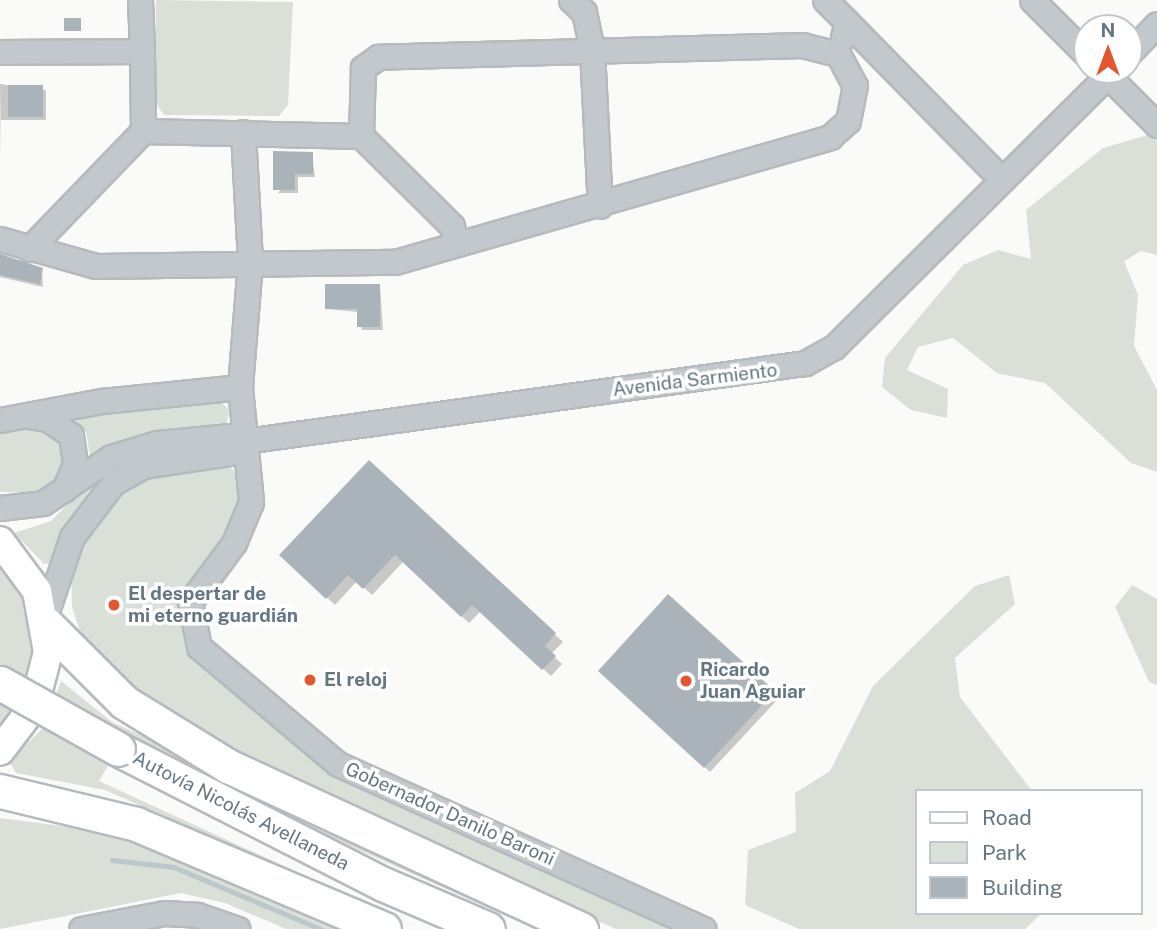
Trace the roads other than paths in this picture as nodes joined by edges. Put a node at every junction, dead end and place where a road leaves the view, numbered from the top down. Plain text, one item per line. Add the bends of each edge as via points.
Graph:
1 (141, 0) edge
2 (571, 0) edge
3 (825, 0) edge
4 (1032, 0) edge
5 (847, 22) junction
6 (1157, 24) edge
7 (1143, 38) edge
8 (1073, 41) edge
9 (592, 50) junction
10 (142, 51) junction
11 (0, 52) edge
12 (838, 54) junction
13 (1095, 84) edge
14 (1118, 84) edge
15 (1157, 125) edge
16 (143, 131) junction
17 (243, 132) junction
18 (361, 136) junction
19 (1002, 180) junction
20 (600, 206) junction
21 (0, 239) edge
22 (456, 244) junction
23 (29, 249) junction
24 (250, 262) junction
25 (240, 387) junction
26 (11, 417) edge
27 (245, 442) junction
28 (64, 490) junction
29 (0, 508) edge
30 (0, 541) edge
31 (46, 620) junction
32 (0, 683) edge
33 (0, 707) edge
34 (0, 751) edge
35 (113, 758) junction
36 (0, 791) edge
37 (81, 929) edge
38 (239, 929) edge
39 (384, 929) edge
40 (435, 929) edge
41 (488, 929) edge
42 (581, 929) edge
43 (704, 929) edge

1 - 10 street
2 - 9 street via 584,12
3 - 5 street
4 - 8 street
5 - 12 street
5 - 19 street
6 - 7 street
9 - 12 street via 803,45
9 - 18 street via 378,57 363,68
9 - 20 street
10 - 11 street
10 - 16 street
12 - 20 street via 855,86 855,103 830,137
13 - 19 street, Avenida Sarmiento
14 - 15 street
16 - 17 street
16 - 23 street
17 - 18 street
17 - 24 street, Gobernador Danilo Baroni
18 - 22 street via 452,226
19 - 27 street, Avenida Sarmiento via 834,347 805,363
20 - 22 street
21 - 23 street
22 - 24 street via 395,262
23 - 24 street via 96,266
24 - 25 street, Gobernador Danilo Baroni
25 - 26 street
25 - 27 street, Gobernador Danilo Baroni
26 - 28 street via 48,419 71,435 75,464
27 - 28 street, Avenida Sarmiento via 228,436 142,445 111,457
27 - 31 street, Avenida Sarmiento via 231,453 144,466 113,483 72,537
27 - 43 street, Gobernador Danilo Baroni via 252,486 246,523 190,602 192,631 209,659 338,764
28 - 29 street, Avenida Sarmiento via 43,503
30 - 31 main road via 24,568
31 - 34 main road via 48,652 34,706
31 - 42 highway via 124,702 228,766
32 - 35 highway, Autovía Nicolás Avellaneda, bridge
33 - 35 highway, Autovía Nicolás Avellaneda
35 - 40 highway, Autovía Nicolás Avellaneda
35 - 41 highway, Autovía Nicolás Avellaneda
36 - 39 highway via 136,824
37 - 38 street via 164,913 197,915

